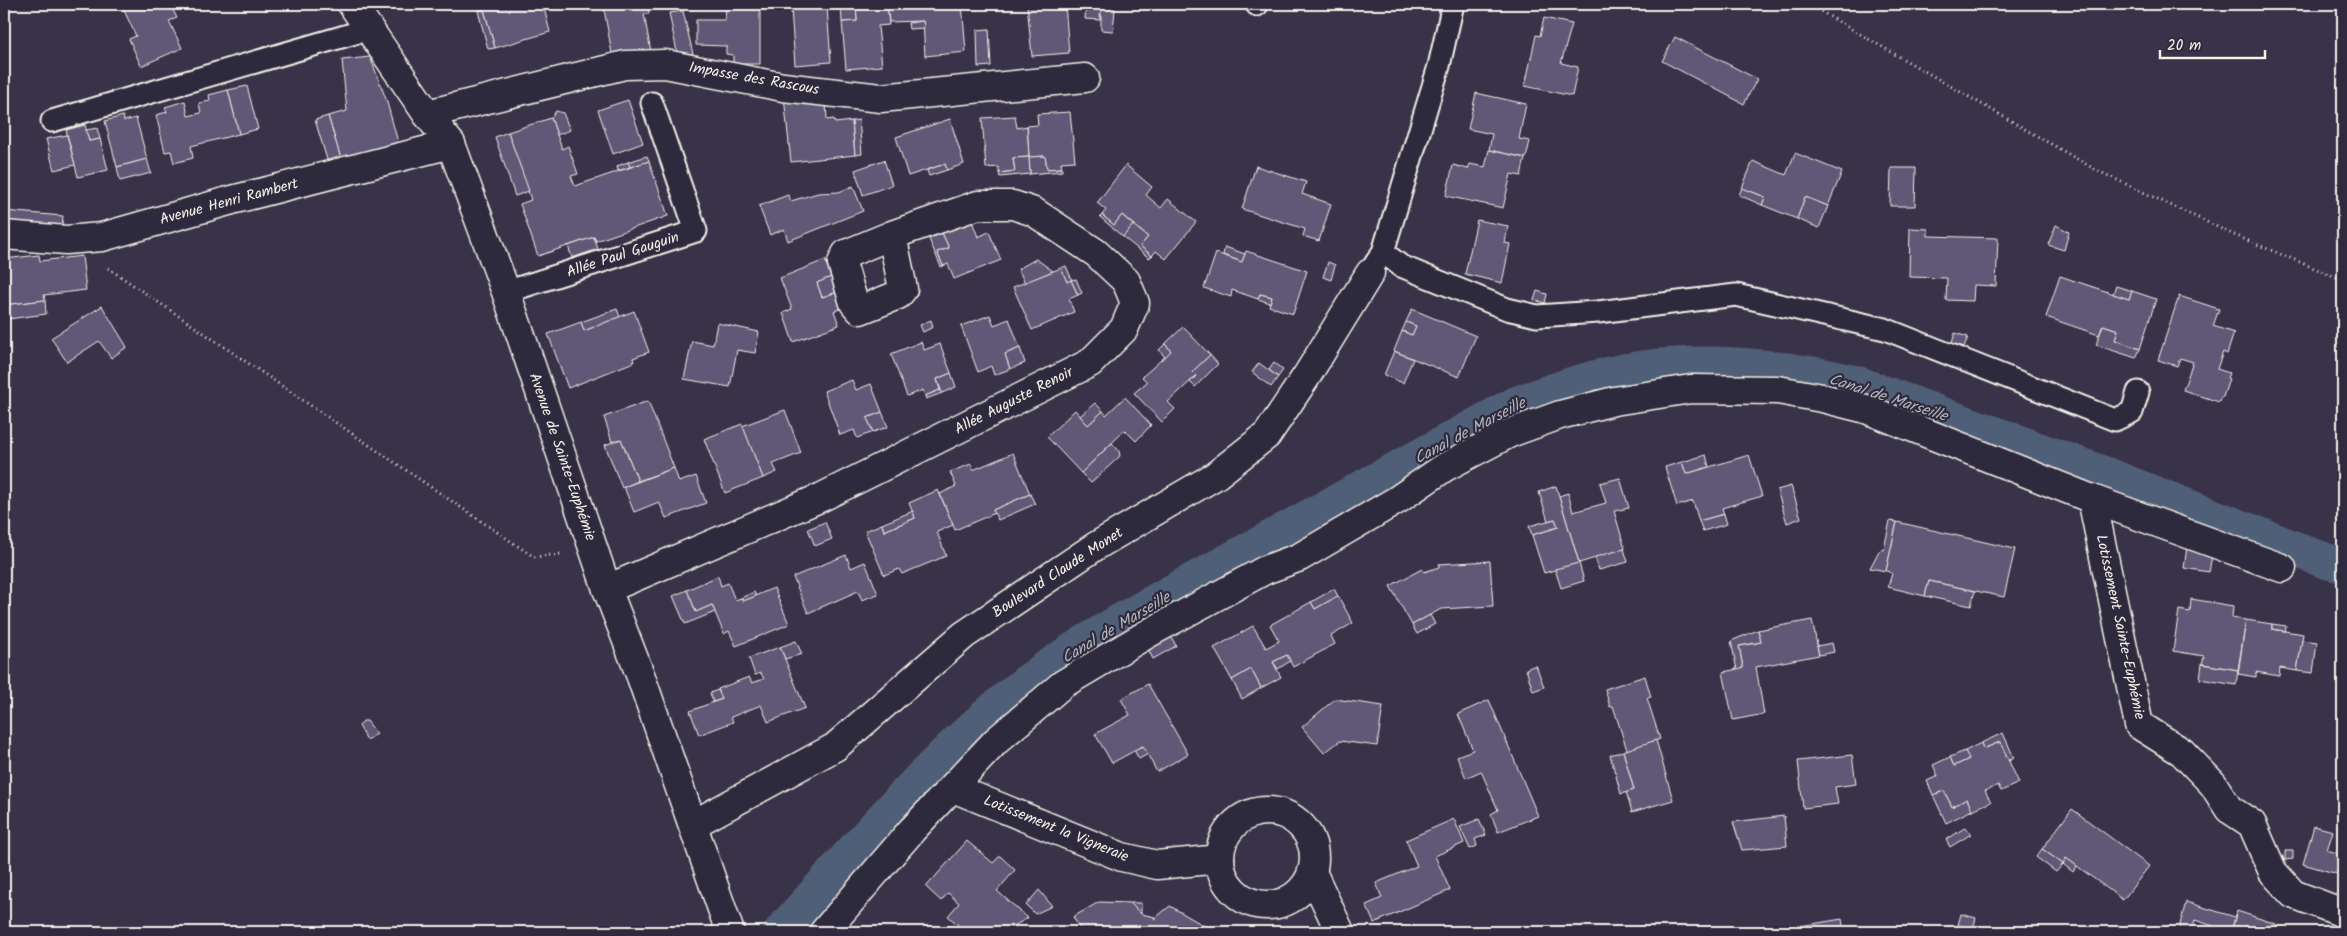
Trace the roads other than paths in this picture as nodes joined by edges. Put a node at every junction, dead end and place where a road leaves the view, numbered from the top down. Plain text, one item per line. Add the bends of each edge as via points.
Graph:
1 (352, 4) edge
2 (1453, 4) edge
3 (369, 29) junction
4 (1085, 78) dead end
5 (652, 103) dead end
6 (427, 114) junction
7 (52, 121) dead end
8 (451, 144) junction
9 (4, 235) edge
10 (892, 235) dead end
11 (1376, 262) junction
12 (506, 292) junction
13 (2138, 392) dead end
14 (2092, 499) junction
15 (2282, 568) dead end
16 (607, 589) junction
17 (953, 788) junction
18 (694, 824) junction
19 (1220, 859) junction
20 (1312, 872) junction
21 (2343, 913) edge
22 (730, 932) edge
23 (824, 932) edge
24 (1340, 932) edge

1 - 3 street, Avenue de Sainte-Euphémie
2 - 11 lane via 1439,66
3 - 6 street, Avenue de Sainte-Euphémie
3 - 7 lane
4 - 6 street, Impasse des Rascous via 881,98 783,87 666,64 625,65
5 - 12 lane, Allée Paul Gauguin via 696,231
6 - 8 street, Avenue de Sainte-Euphémie
8 - 9 street, Avenue Henri Rambert via 102,237 66,240
8 - 12 street, Avenue de Sainte-Euphémie
10 - 16 street, Allée Auguste Renoir via 978,205 1013,205 1034,212 1096,253 1126,282 1135,303 1124,329 1090,363 822,497
11 - 13 lane via 1401,266 1507,309 1537,316 1736,295 1885,329 2115,420 2132,412
11 - 18 street, Boulevard Claude Monet via 1267,435 1215,476 1096,546 964,635 835,747
12 - 16 street, Avenue de Sainte-Euphémie
14 - 15 street
14 - 17 street via 1866,410 1778,390 1691,389 1614,401 1510,433 1445,467 1398,500 1300,556 1265,570 1063,684 996,741
14 - 21 street, Lotissement Sainte-Euphémie via 2139,725 2182,752 2213,784 2229,809 2252,824 2273,872 2293,894
16 - 18 street, Avenue de Sainte-Euphémie
17 - 19 street, Lotissement la Vigneraie via 1122,857 1157,865
17 - 23 street via 912,830
18 - 22 street, Avenue de Sainte-Euphémie
19 - 20 street via 1222,874 1229,887 1239,898 1260,905 1282,903 1295,896 1306,886
19 - 20 street via 1222,843 1242,818 1257,812 1274,811 1289,816 1302,826 1313,848
20 - 24 street

